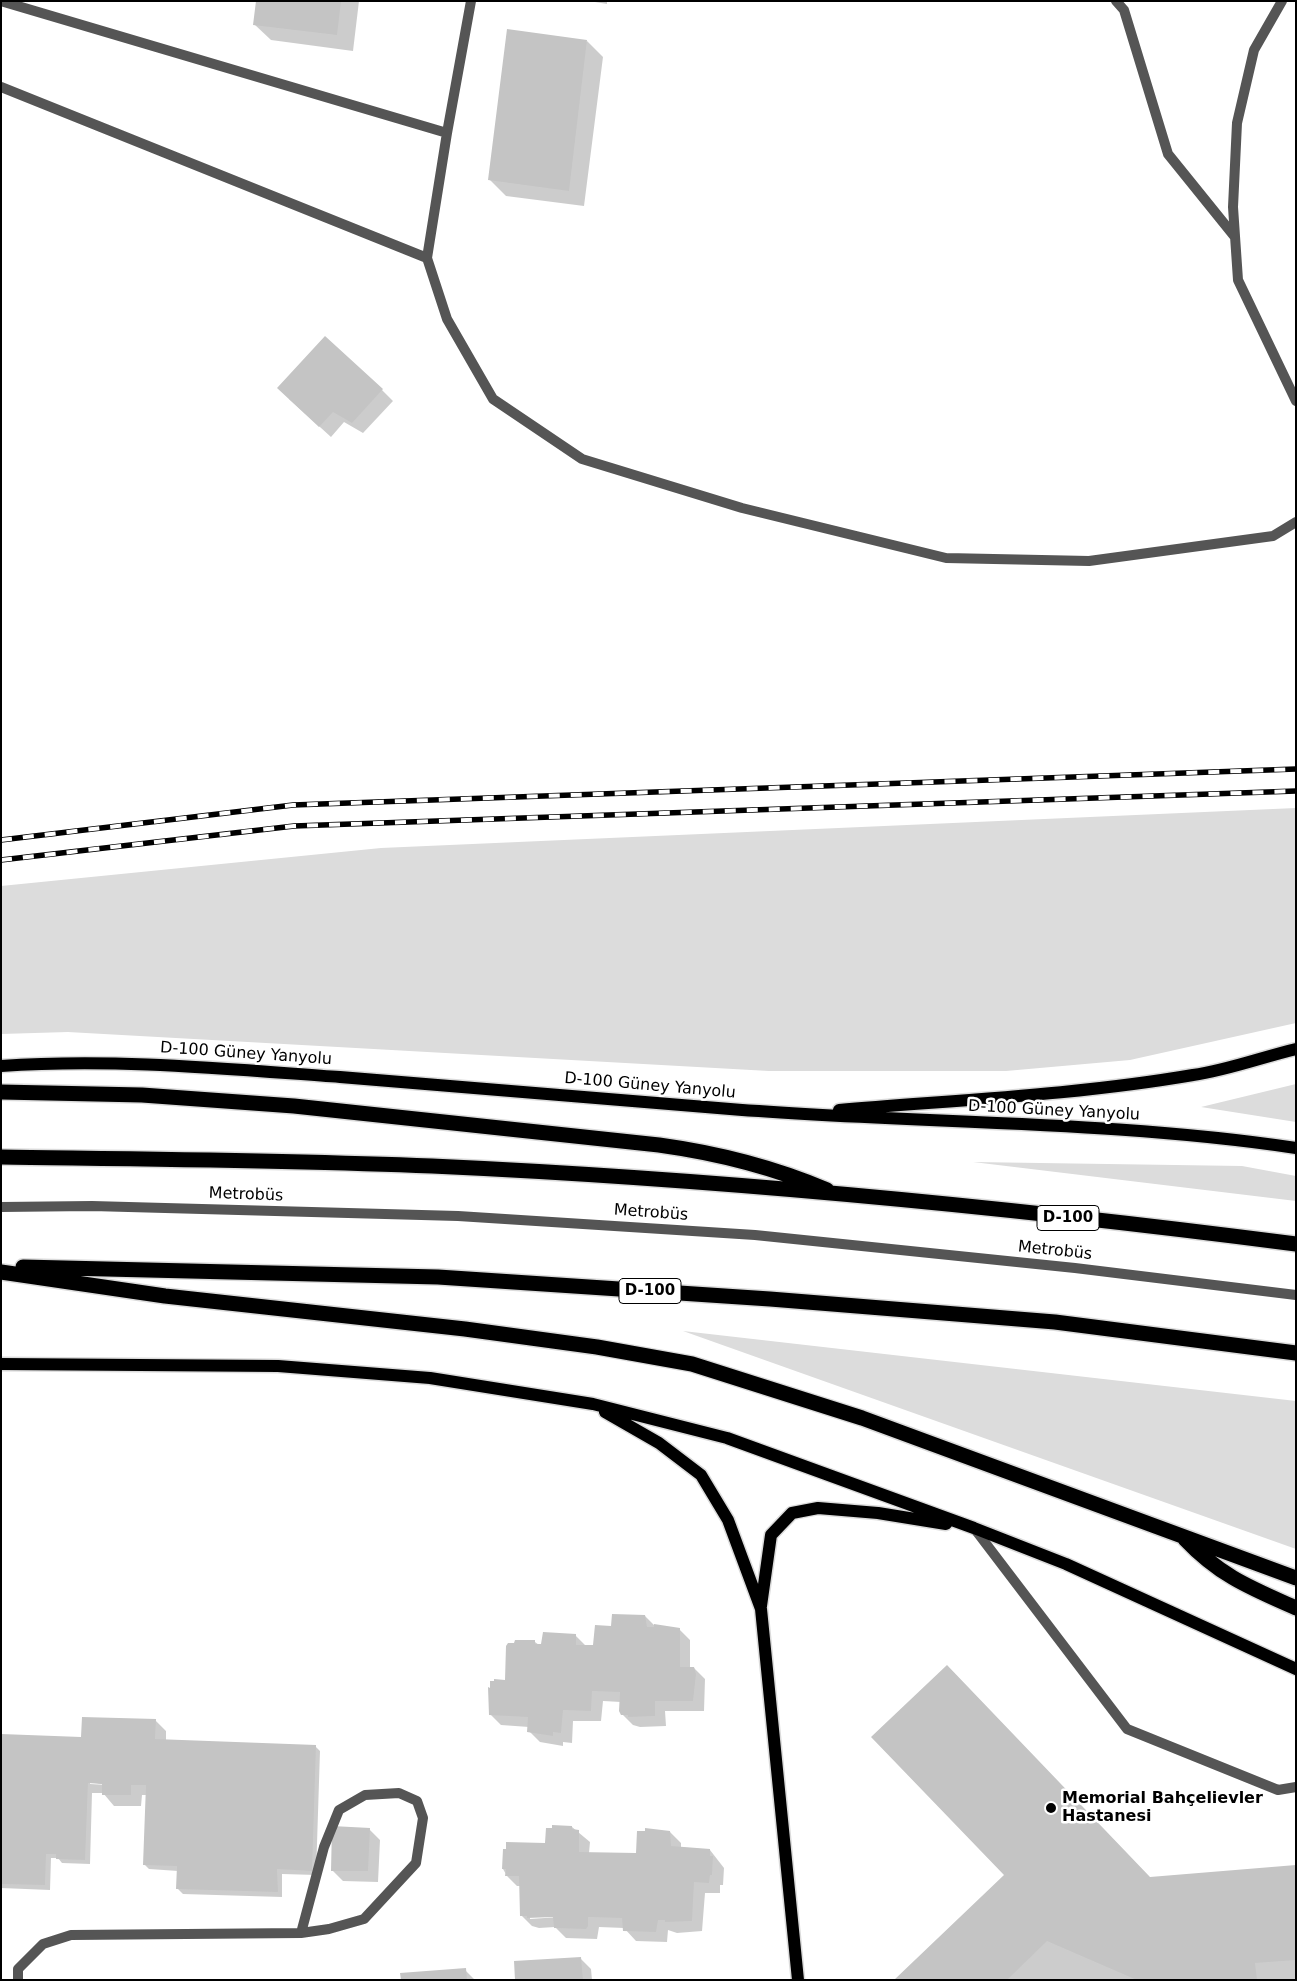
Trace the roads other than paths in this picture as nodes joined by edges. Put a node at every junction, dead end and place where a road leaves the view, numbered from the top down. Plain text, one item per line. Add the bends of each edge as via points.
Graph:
1 (1, 1) edge
2 (471, 1) edge
3 (1116, 1) edge
4 (1282, 1) edge
5 (1, 88) edge
6 (447, 133) junction
7 (1235, 237) junction
8 (427, 258) junction
9 (1296, 402) edge
10 (1296, 522) edge
11 (1296, 1048) edge
12 (1, 1066) edge
13 (1, 1092) edge
14 (794, 1114) junction
15 (1296, 1148) edge
16 (1, 1157) edge
17 (840, 1195) junction
18 (1, 1206) edge
19 (1296, 1244) edge
20 (1, 1266) edge
21 (1, 1272) edge
22 (1296, 1295) edge
23 (1296, 1353) edge
24 (1, 1364) edge
25 (593, 1404) junction
26 (974, 1528) junction
27 (1183, 1536) junction
28 (1296, 1578) edge
29 (1296, 1608) edge
30 (760, 1609) junction
31 (1296, 1669) edge
32 (1296, 1787) edge
33 (301, 1933) junction
34 (18, 1980) edge
35 (798, 1980) edge

1 - 6 lane
2 - 6 lane
3 - 7 lane via 1124,10 1168,154
4 - 7 lane via 1254,50 1238,123 1233,207
5 - 8 lane
6 - 8 lane
7 - 9 lane via 1238,280
8 - 10 lane via 448,319 493,399 582,459 742,508 946,558 1089,560 1273,536
11 - 14 main road via 1195,1075 1070,1093
12 - 14 main road, D-100 Güney Yanyolu via 38,1063 170,1064
13 - 17 highway via 142,1094 294,1106 711,1152 782,1172
14 - 15 main road, D-100 Güney Yanyolu via 1080,1126 1224,1137
16 - 17 highway, D-100 via 432,1166 638,1178
17 - 19 highway, D-100
18 - 22 lane, Metrobüs via 458,1216 755,1235
20 - 23 highway, D-100 via 438,1278 770,1298 1055,1322
21 - 27 highway via 165,1296 466,1329 692,1364 862,1418
24 - 25 main road via 278,1366 430,1378
25 - 26 main road via 727,1438
25 - 30 main road via 659,1442 702,1475 728,1520
26 - 30 main road via 835,1509 818,1508 792,1514 771,1534
26 - 31 main road via 1066,1564
26 - 32 lane via 1127,1729 1278,1790
27 - 28 highway
27 - 29 highway via 1201,1556 1238,1583
30 - 35 main road
33 - 33 lane via 324,1847 339,1810 364,1795 399,1793 417,1801 423,1818 416,1863 364,1919
33 - 34 lane via 71,1935 43,1944 18,1969

